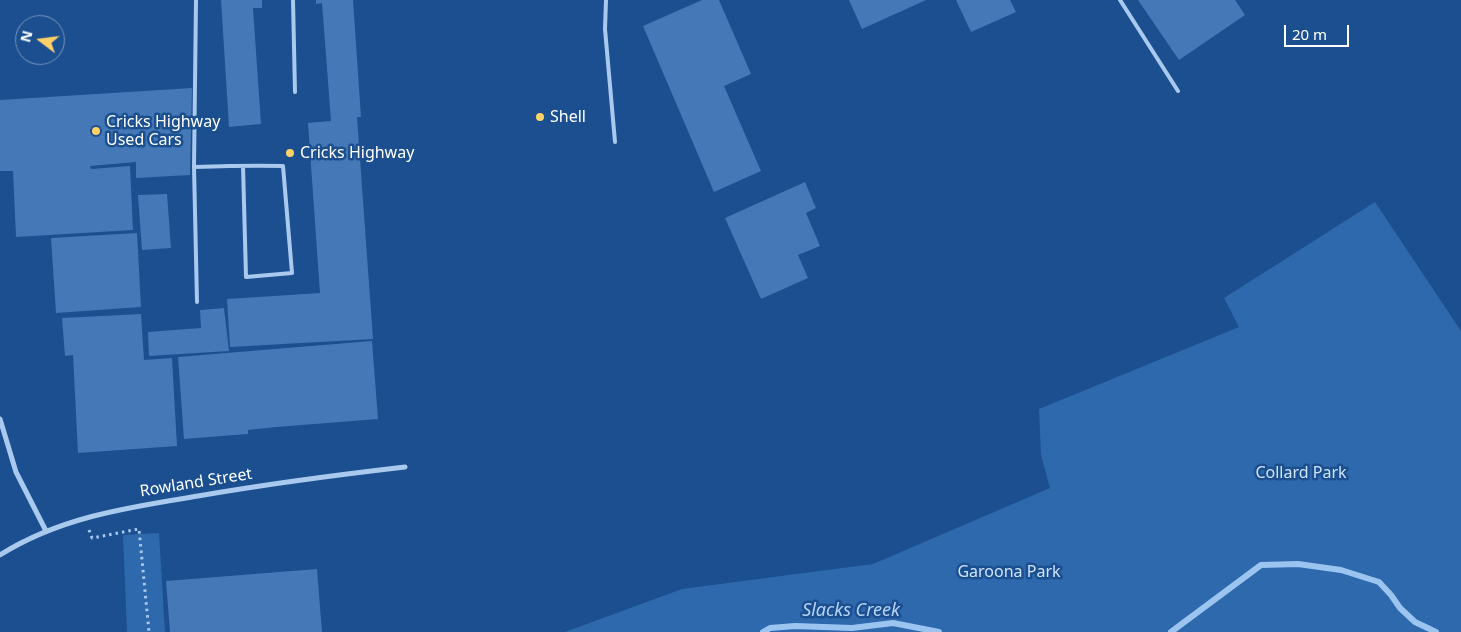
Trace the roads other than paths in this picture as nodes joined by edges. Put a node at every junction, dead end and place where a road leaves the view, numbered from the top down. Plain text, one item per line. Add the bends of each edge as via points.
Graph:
1 (196, 0) edge
2 (293, 0) edge
3 (606, 0) edge
4 (1120, 0) edge
5 (1178, 91) dead end
6 (295, 92) dead end
7 (615, 142) dead end
8 (243, 166) junction
9 (194, 167) junction
10 (197, 302) dead end
11 (0, 419) edge
12 (405, 468) dead end
13 (46, 531) junction
14 (0, 555) edge

1 - 9 lane
2 - 6 lane
3 - 7 lane
4 - 5 lane
8 - 8 lane via 246,277 292,273 283,166
8 - 9 lane
9 - 10 lane
11 - 13 street via 16,472
12 - 13 street, Rowland Street via 253,486 129,507
13 - 14 street, Rowland Street

